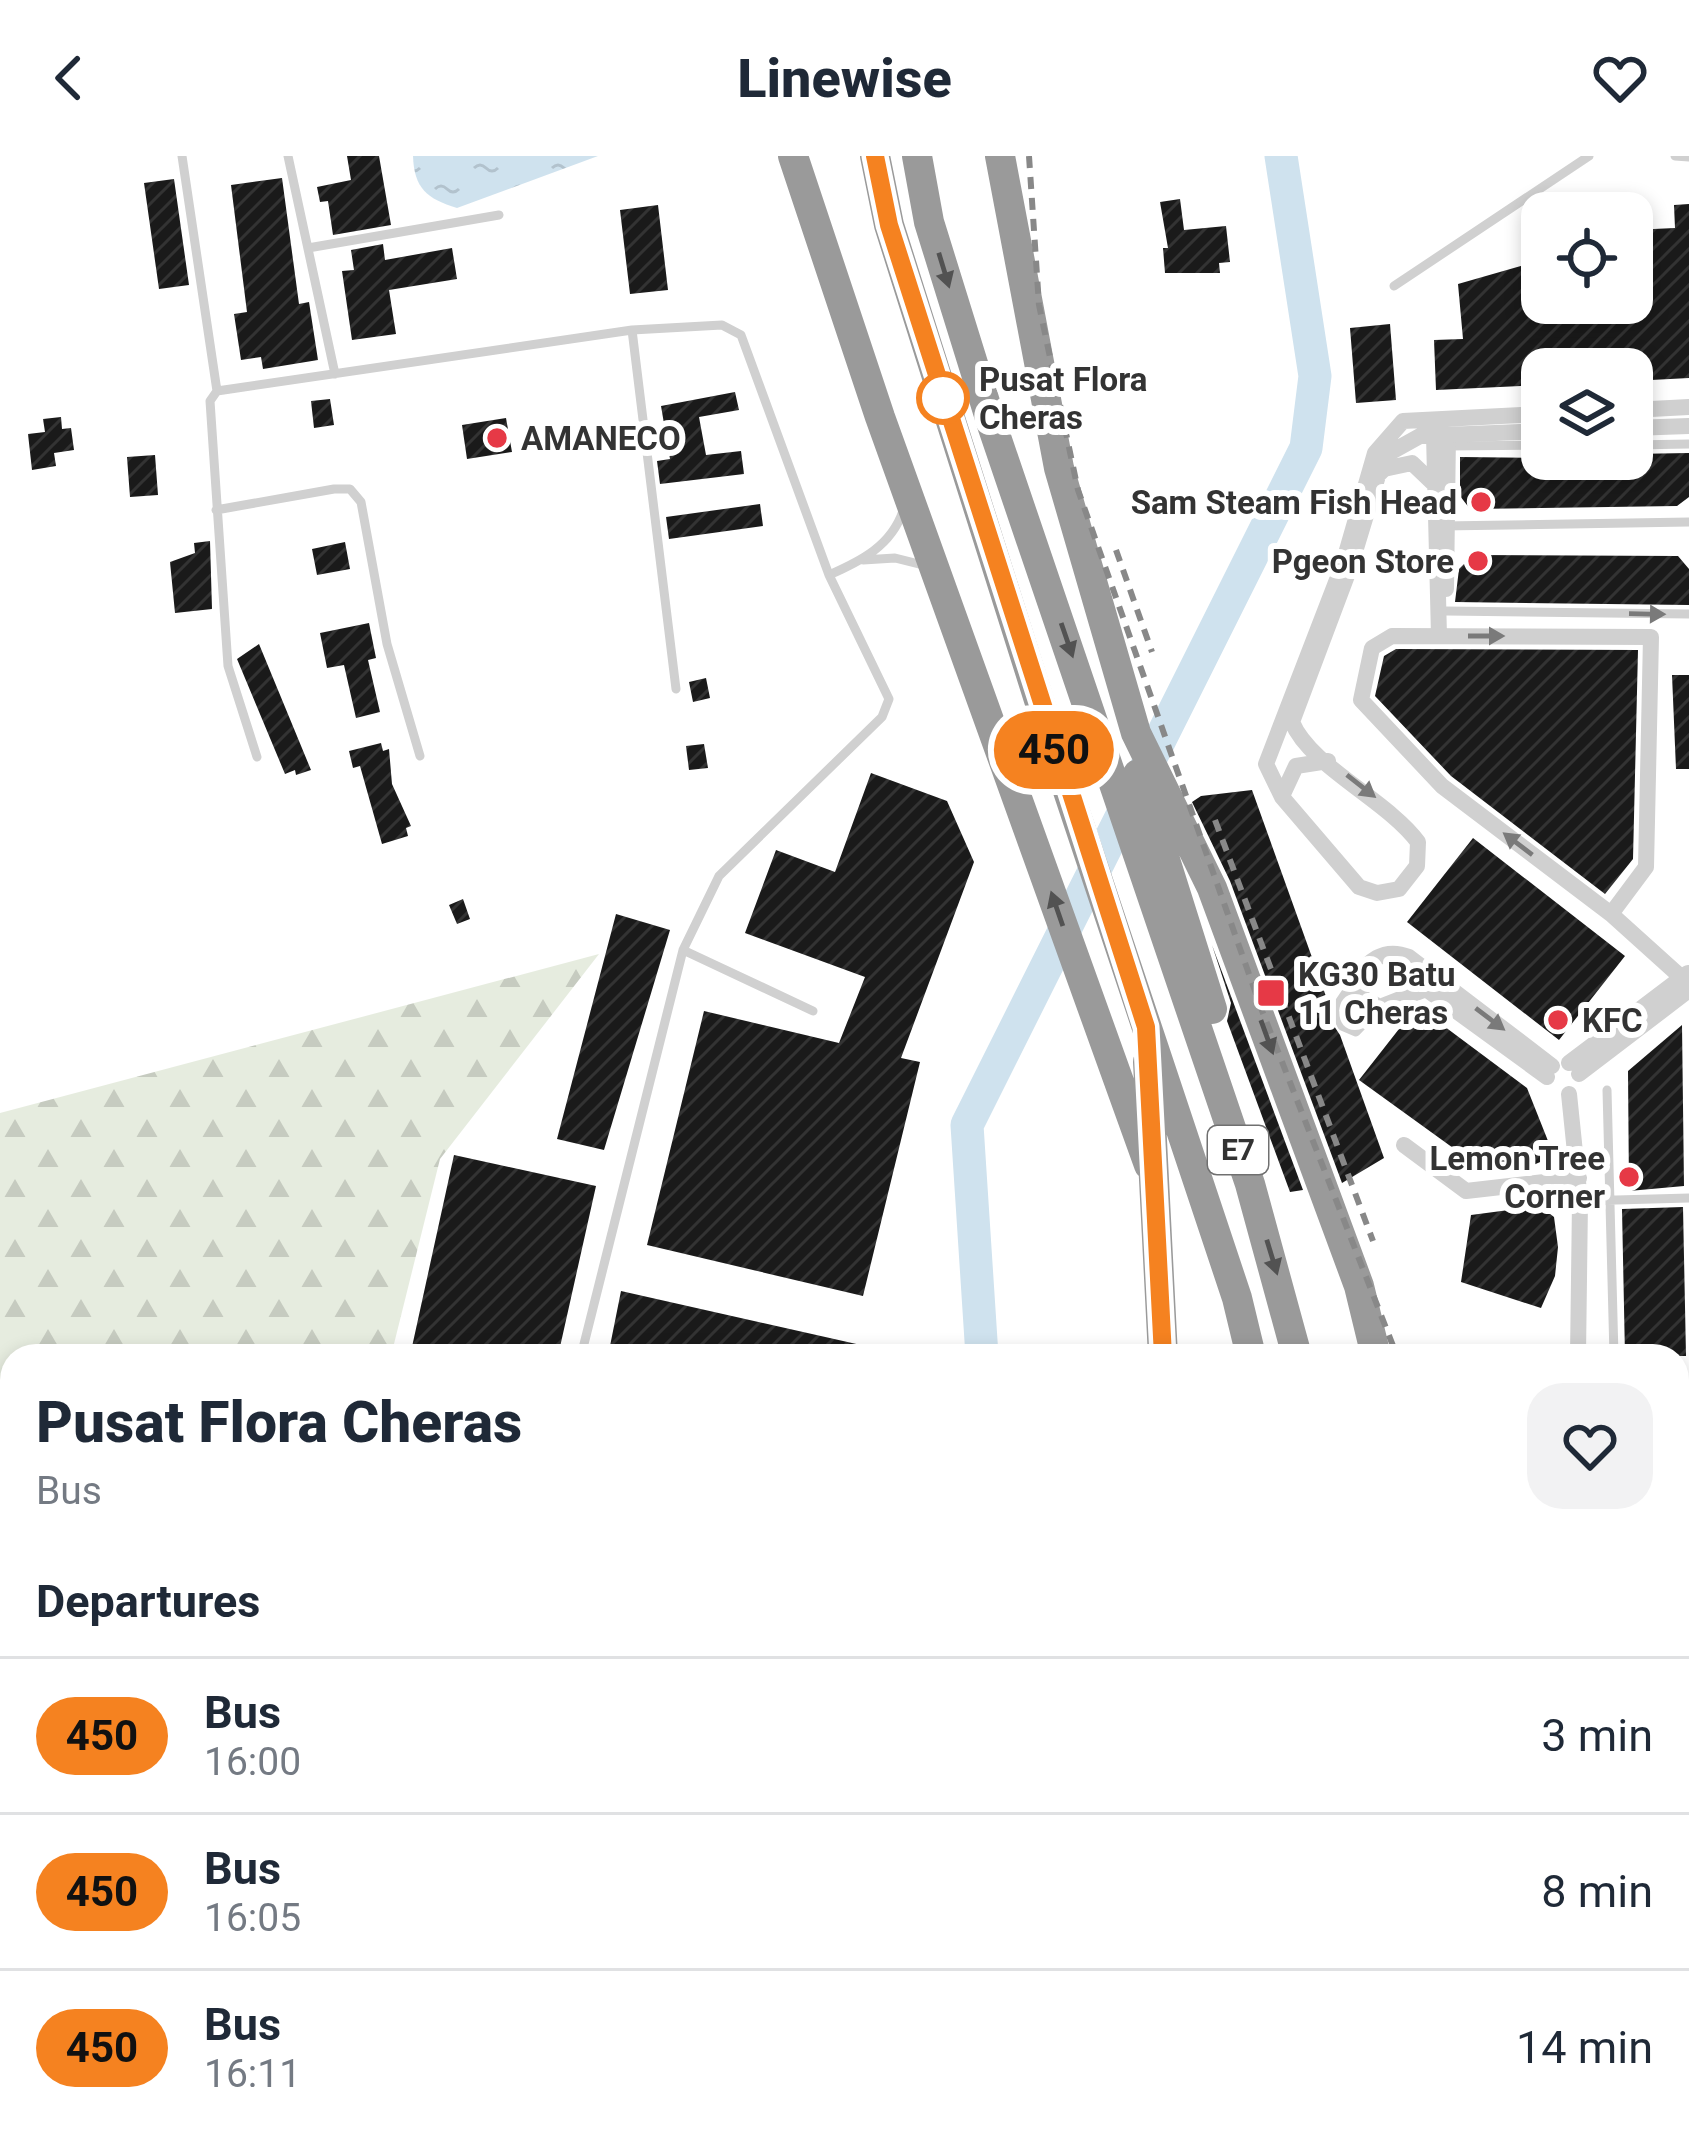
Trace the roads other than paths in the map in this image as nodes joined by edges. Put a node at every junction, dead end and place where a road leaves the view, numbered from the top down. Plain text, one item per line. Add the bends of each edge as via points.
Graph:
1 (182, 156) edge
2 (288, 156) edge
3 (778, 156) edge
4 (793, 156) edge
5 (875, 156) edge
6 (917, 156) edge
7 (1589, 156) edge
8 (1675, 156) edge
9 (1689, 157) edge
10 (1002, 171) edge
11 (803, 190) junction
12 (499, 215) dead end
13 (308, 248) junction
14 (1394, 286) dead end
15 (632, 330) junction
16 (334, 374) junction
17 (217, 391) junction
18 (1689, 407) edge
19 (1653, 409) edge
20 (1521, 418) edge
21 (1689, 426) edge
22 (1653, 427) edge
23 (1521, 431) edge
24 (1445, 433) junction
25 (1521, 442) edge
26 (1689, 444) edge
27 (1653, 445) edge
28 (1378, 476) junction
29 (1435, 484) junction
30 (906, 486) junction
31 (216, 509) junction
32 (1689, 522) edge
33 (1441, 526) junction
34 (863, 560) junction
35 (829, 575) junction
36 (943, 584) junction
37 (1689, 614) edge
38 (1442, 624) junction
39 (676, 689) dead end
40 (1127, 723) junction
41 (420, 756) dead end
42 (257, 757) dead end
43 (1328, 761) junction
44 (1282, 797) junction
45 (1611, 914) junction
46 (683, 950) junction
47 (1686, 980) edge
48 (1353, 982) junction
49 (1380, 1007) junction
50 (813, 1011) dead end
51 (1146, 1027) junction
52 (1562, 1070) junction
53 (1607, 1090) dead end
54 (1569, 1094) junction
55 (1404, 1145) dead end
56 (1149, 1165) junction
57 (1579, 1178) junction
58 (1250, 1184) junction
59 (1689, 1198) edge
60 (1610, 1201) junction
61 (1580, 1202) junction
62 (1359, 1286) junction
63 (584, 1344) edge
64 (1161, 1344) edge
65 (1247, 1344) edge
66 (1294, 1344) edge
67 (1373, 1344) edge
68 (1384, 1344) edge
69 (1578, 1344) edge
70 (1614, 1344) edge

1 - 17 lane
2 - 13 lane
3 - 11 highway
4 - 11 highway
5 - 51 highway, E7 via 889,225
6 -> 58 highway, E7 via 929,222 993,428
7 - 14 lane
8 - 9 lane
10 - 40 highway via 1009,278 1041,470
11 - 30 highway
12 - 13 lane
13 - 16 lane
15 - 16 lane
15 - 35 lane via 722,325 741,335
15 - 39 lane
16 - 17 lane
17 - 31 lane via 210,401
18 - 19 street
20 - 24 street
21 - 22 street
23 - 24 street
24 - 25 lane
24 - 28 street via 1392,448
24 - 29 street
24 - 33 street
24 - 44 street via 1403,421 1375,453 1343,564 1267,752
26 - 27 lane
28 - 29 street via 1412,463
28 - 43 street via 1293,711 1295,730
29 - 33 street
30 - 34 lane via 903,516
30 - 36 highway
31 - 41 lane via 334,489 350,489 361,502 387,644
31 - 42 lane via 228,666
32 - 33 lane
33 - 38 street
34 - 35 lane
34 - 36 lane via 922,564
35 - 46 lane via 883,678 889,699 882,717 719,876
56 -> 36 highway
38 -> 37 lane
45 -> 38 street via 1442,786 1361,700 1372,648
38 -> 45 street via 1651,637 1646,867
40 - 58 highway via 1239,1100
40 -> 62 highway via 1212,888
43 - 44 street via 1296,766
43 -> 44 street via 1418,842 1417,866 1399,889 1359,887
45 - 47 street
46 - 50 lane
46 - 63 lane
47 - 52 street
48 - 49 street via 1357,995
48 - 49 lane via 1334,1010 1342,1026 1356,1032
48 -> 52 street via 1382,954 1409,958
49 - 52 street via 1426,989
51 - 56 highway
51 - 65 highway, E7
52 - 54 street via 1578,1086
52 - 54 street via 1553,1091
53 - 60 lane
54 - 57 street
55 - 57 street via 1466,1191
56 - 64 highway
57 - 61 street
58 -> 66 highway, E7
59 - 60 lane
60 - 61 lane
60 - 70 lane
61 - 69 street
62 - 67 highway
62 - 68 highway

